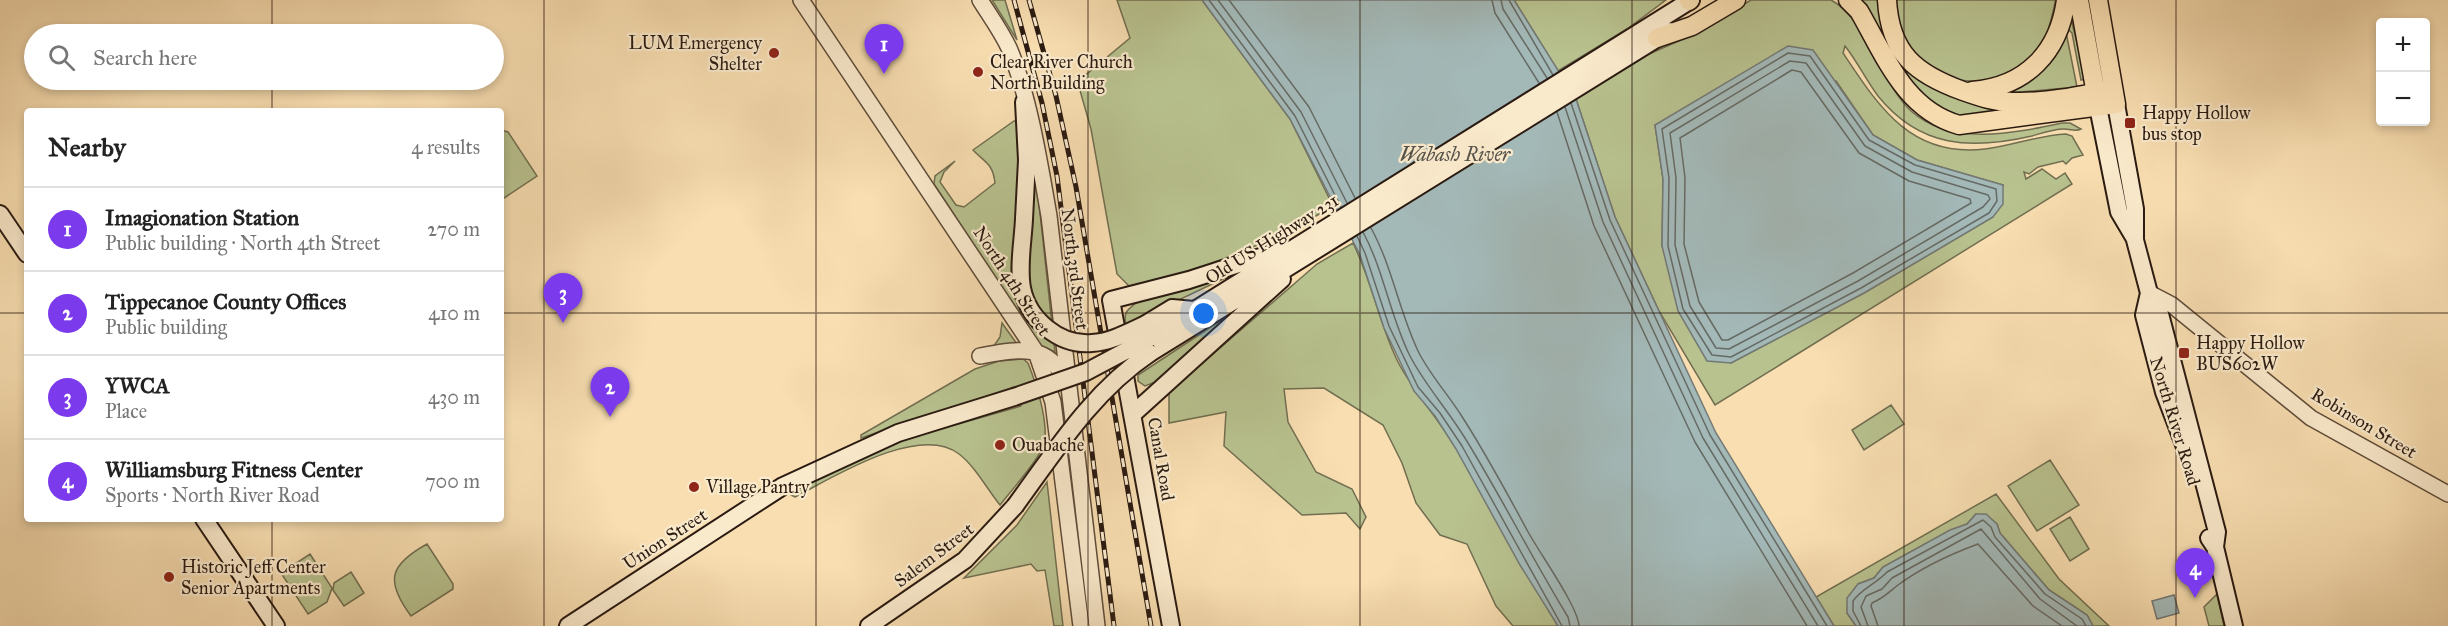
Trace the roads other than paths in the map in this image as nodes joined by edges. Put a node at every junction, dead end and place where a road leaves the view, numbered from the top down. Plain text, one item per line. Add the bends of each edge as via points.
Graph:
1 (801, 0) edge
2 (980, 0) edge
3 (1690, 0) edge
4 (1722, 0) edge
5 (1736, 0) edge
6 (1848, 0) edge
7 (1887, 0) edge
8 (2066, 0) edge
9 (2079, 0) edge
10 (2098, 0) edge
11 (1646, 39) junction
12 (1964, 92) junction
13 (2106, 98) junction
14 (1024, 102) junction
15 (0, 214) edge
16 (24, 250) edge
17 (1300, 252) junction
18 (1273, 268) junction
19 (2149, 293) junction
20 (1148, 339) junction
21 (1036, 352) junction
22 (980, 356) dead end
23 (1068, 388) junction
24 (1134, 413) junction
25 (2448, 494) edge
26 (206, 522) edge
27 (276, 626) edge
28 (568, 626) edge
29 (868, 626) edge
30 (1081, 626) edge
31 (1097, 626) edge
32 (1171, 626) edge
33 (2234, 626) edge

1 - 21 street, North 4th Street
2 - 14 street, North 3rd Street via 1008,46
3 - 11 main road, Old US Highway 231
4 - 11 main road, Old US Highway 231
5 - 11 main road via 1692,26
6 - 13 main road via 1859,11 1913,99 1934,116 1972,125
7 - 12 main road via 1894,37 1911,63 1931,79
8 - 12 main road via 2055,40 2037,65 2011,83
9 - 13 main road, North River Road
10 - 13 main road, North River Road
11 - 17 main road, Old US Highway 231
11 - 17 main road, Old US Highway 231 via 1330,241
12 - 13 main road via 2011,102
13 - 19 main road, North River Road via 2119,212 2135,240
14 - 20 main road, bridge via 1027,160 1022,287 1033,313 1042,324 1082,343
14 - 23 street, North 3rd Street via 1049,216
15 - 16 main road
17 - 18 main road
17 - 18 main road
18 - 20 main road
18 - 20 main road, Old US Highway 231 via 1194,310 1172,308
18 - 24 main road
18 - 24 main road, Canal Road via 1197,278 1111,300
19 - 25 street, Robinson Street via 2172,305 2311,418
19 - 33 main road, North River Road via 2144,315 2164,392 2188,456 2207,535 2215,547
20 - 28 main road, Union Street, bridge via 1086,372 898,433 783,486
20 - 29 main road, Salem Street, bridge via 1090,405 1015,506 965,560
21 - 22 street
21 - 23 street via 1057,364
21 - 30 street, North 4th Street via 1053,402
23 - 31 street, North 3rd Street
24 - 32 main road, Canal Road
26 - 27 main road

